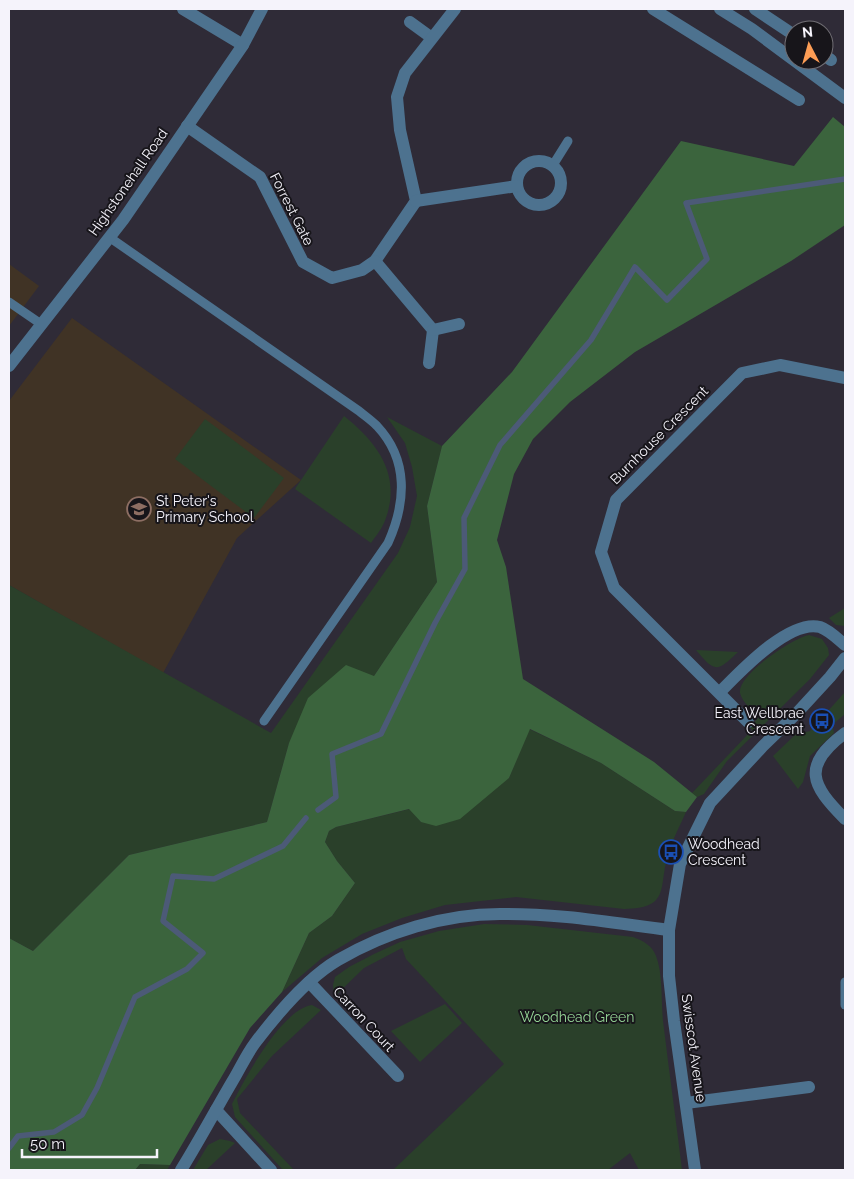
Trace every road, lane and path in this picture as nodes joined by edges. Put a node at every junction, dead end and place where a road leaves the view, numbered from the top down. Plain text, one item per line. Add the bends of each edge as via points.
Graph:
1 (183, 9) edge
2 (262, 9) edge
3 (455, 9) edge
4 (653, 9) edge
5 (720, 9) edge
6 (754, 9) edge
7 (410, 22) dead end
8 (784, 28) edge
9 (432, 38) junction
10 (243, 45) junction
11 (845, 98) edge
12 (799, 100) dead end
13 (186, 126) junction
14 (568, 141) dead end
15 (553, 165) junction
16 (517, 186) junction
17 (416, 201) junction
18 (109, 237) junction
19 (376, 260) junction
20 (9, 302) edge
21 (41, 324) junction
22 (459, 324) dead end
23 (433, 330) junction
24 (429, 363) dead end
25 (9, 366) edge
26 (845, 378) edge
27 (845, 645) edge
28 (845, 658) edge
29 (720, 692) junction
30 (264, 721) dead end
31 (748, 722) dead end
32 (845, 733) edge
33 (845, 819) edge
34 (669, 930) junction
35 (309, 982) junction
36 (845, 982) edge
37 (845, 1005) edge
38 (398, 1076) dead end
39 (809, 1087) dead end
40 (686, 1103) junction
41 (216, 1110) junction
42 (181, 1170) edge
43 (271, 1170) edge
44 (694, 1170) edge

1 - 10 street
2 - 10 street, Highstonehall Road
3 - 9 street
4 - 12 street
5 - 11 street
6 - 8 street
7 - 9 street
9 - 17 street via 405,74 397,97 400,130
10 - 13 street, Highstonehall Road
13 - 18 street, Highstonehall Road
13 - 19 street, Forrest Gate via 260,177 303,262 332,278 362,270
14 - 15 lane
15 - 16 street via 532,162 520,171
15 - 16 street via 562,185 550,203 543,206 529,203
16 - 17 street
17 - 19 street, Forrest Gate
18 - 21 street, Highstonehall Road
18 - 30 lane via 359,411 377,426 390,445 398,466 403,488 401,508 388,543
19 - 23 street
20 - 21 lane
21 - 25 street, Highstonehall Road
22 - 23 street
23 - 24 street
26 - 29 street, Burnhouse Crescent via 780,366 742,373 616,500 601,552 614,588
27 - 29 street via 820,627 803,628 784,635 746,665
28 - 34 street, Swisscot Avenue via 830,678 710,804 680,864
29 - 31 street, Burnhouse Crescent
32 - 33 street via 830,746 816,768 816,781 827,801
34 - 35 street via 559,916 500,914 462,917 419,926 388,937 337,961
34 - 40 street, Swisscot Avenue via 672,1003
35 - 38 street, Carron Court
35 - 41 street via 254,1044
36 - 37 lane
39 - 40 street
40 - 44 street, Swisscot Avenue
41 - 42 street
41 - 43 street

